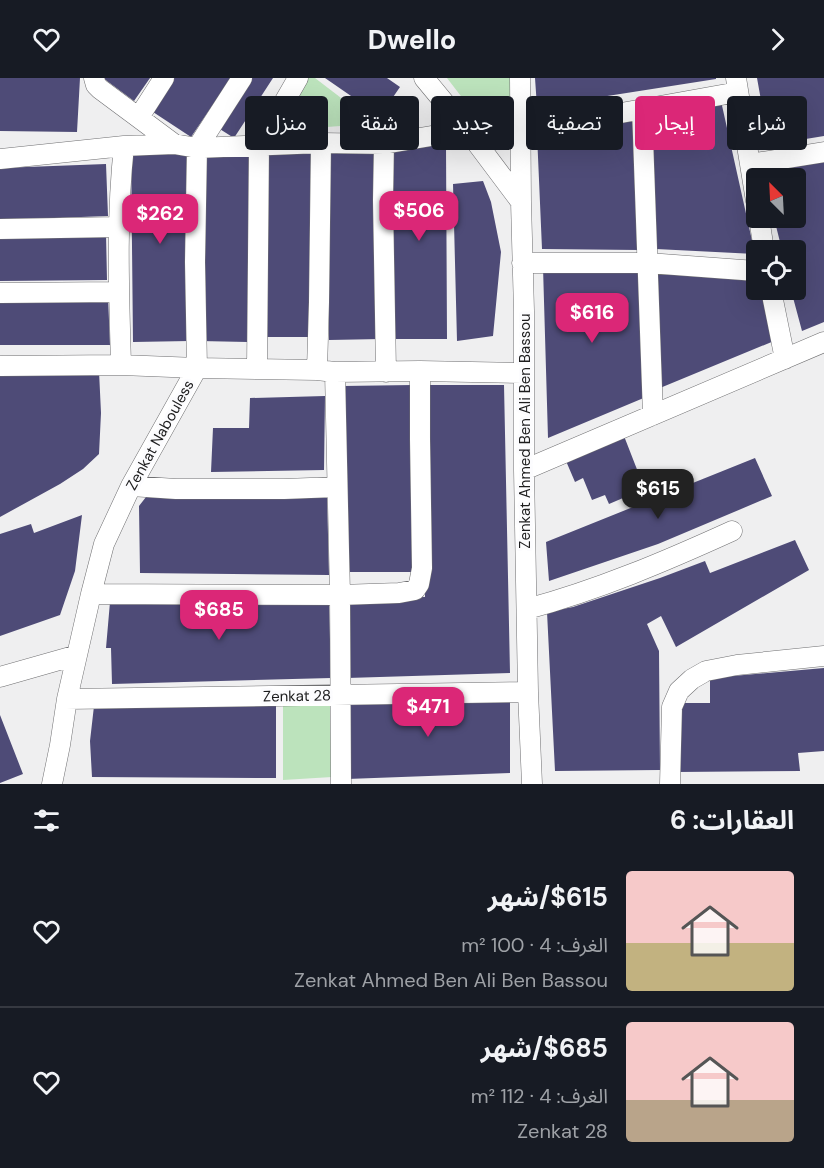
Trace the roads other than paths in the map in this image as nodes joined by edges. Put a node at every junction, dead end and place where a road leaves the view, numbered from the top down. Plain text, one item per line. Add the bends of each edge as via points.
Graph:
1 (94, 78) edge
2 (164, 78) edge
3 (242, 78) edge
4 (298, 78) edge
5 (424, 78) edge
6 (520, 78) edge
7 (737, 85) edge
8 (288, 96) edge
9 (439, 96) edge
10 (693, 96) edge
11 (635, 110) edge
12 (139, 117) junction
13 (521, 131) junction
14 (174, 144) junction
15 (124, 146) junction
16 (245, 146) edge
17 (197, 148) junction
18 (259, 150) edge
19 (321, 150) edge
20 (384, 150) edge
21 (482, 150) edge
22 (644, 150) edge
23 (824, 153) edge
24 (0, 159) edge
25 (750, 164) junction
26 (751, 168) edge
27 (521, 202) junction
28 (119, 227) junction
29 (0, 230) edge
30 (522, 263) junction
31 (648, 264) junction
32 (746, 270) edge
33 (119, 292) junction
34 (0, 293) edge
35 (773, 300) edge
36 (824, 342) edge
37 (785, 359) junction
38 (121, 365) junction
39 (0, 366) edge
40 (197, 368) junction
41 (257, 369) junction
42 (326, 371) junction
43 (420, 371) junction
44 (386, 372) junction
45 (524, 373) junction
46 (653, 415) junction
47 (524, 470) junction
48 (131, 486) junction
49 (337, 487) junction
50 (732, 531) dead end
51 (91, 594) junction
52 (340, 595) junction
53 (527, 609) junction
54 (77, 655) junction
55 (824, 656) edge
56 (0, 677) edge
57 (528, 692) junction
58 (340, 696) junction
59 (67, 699) junction
60 (47, 782) edge
61 (341, 784) edge
62 (532, 784) edge
63 (670, 784) edge

1 - 12 street via 100,89
2 - 12 street
3 - 17 street
4 - 8 street
5 - 9 street
6 - 13 street, Zenkat Ahmed Ben Ali Ben Bassou
7 - 10 street
7 - 25 street
11 - 13 street
12 - 14 street
13 - 27 street, Zenkat Ahmed Ben Ali Ben Bassou
14 - 15 street
14 - 17 street
15 - 24 street
15 - 28 street
16 - 17 street
17 - 40 street
18 - 41 street
19 - 42 street via 319,302
20 - 44 street
21 - 27 street
22 - 31 street
23 - 25 street
25 - 26 street
27 - 30 street, Zenkat Ahmed Ben Ali Ben Bassou
28 - 29 street
28 - 33 street
30 - 31 street
30 - 45 street, Zenkat Ahmed Ben Ali Ben Bassou
31 - 32 street
31 - 46 street
33 - 34 street
33 - 38 street
35 - 37 street
36 - 37 street
37 - 46 street
38 - 39 street
38 - 40 street
40 - 41 street, Zenkat Nabouless
40 - 48 street, Zenkat Nabouless
41 - 42 street, Zenkat Nabouless
42 - 44 street, Zenkat Nabouless
42 - 49 street
43 - 44 street, Zenkat Nabouless
43 - 45 street, Zenkat Nabouless
43 - 52 street via 419,584 415,590 399,593
45 - 47 street, Zenkat Ahmed Ben Ali Ben Bassou
46 - 47 street
47 - 53 street, Zenkat Ahmed Ben Ali Ben Bassou
48 - 49 street
48 - 51 street, Zenkat Nabouless via 104,544
49 - 52 street
50 - 53 street via 668,560
51 - 52 street
51 - 54 street, Zenkat Nabouless
52 - 58 street
53 - 57 street, Zenkat Ahmed Ben Ali Ben Bassou
54 - 56 street
54 - 59 street, Zenkat Nabouless
55 - 63 street via 736,665 692,678 679,691 672,707
57 - 58 street, Zenkat 28
57 - 62 street, Zenkat Ahmed Ben Ali Ben Bassou
58 - 59 street, Zenkat 28
58 - 61 street
59 - 60 street, Zenkat Nabouless via 60,745

